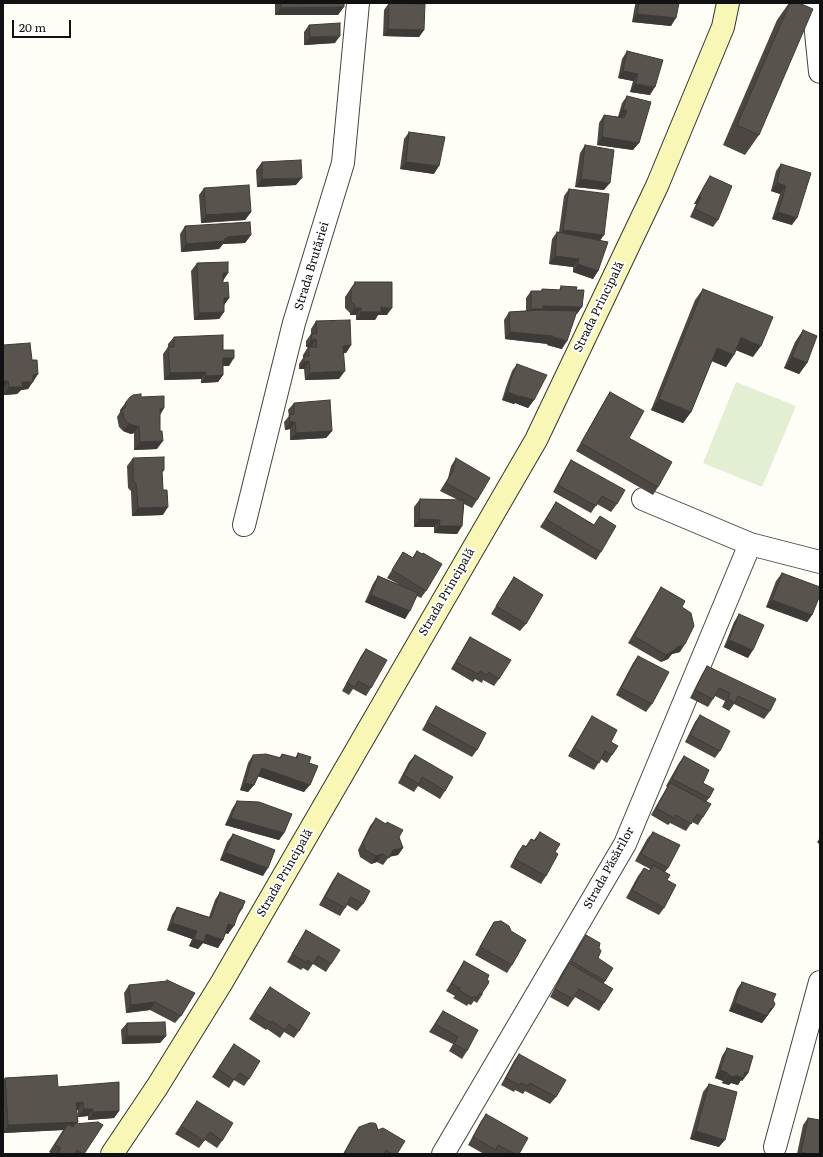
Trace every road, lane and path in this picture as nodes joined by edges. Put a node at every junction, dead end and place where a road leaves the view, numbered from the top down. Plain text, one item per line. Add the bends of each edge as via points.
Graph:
1 (358, 3) edge
2 (728, 3) edge
3 (813, 3) edge
4 (820, 72) edge
5 (643, 499) dead end
6 (244, 525) dead end
7 (750, 544) junction
8 (820, 562) edge
9 (820, 982) edge
10 (775, 1147) dead end
11 (112, 1154) edge
12 (443, 1154) edge

1 - 6 street, Strada Brutăriei via 343,163 294,324
2 - 11 main road, Strada Principală via 723,27 657,186 536,440 222,982
3 - 4 street
5 - 7 street
7 - 8 street
7 - 12 street, Strada Păsărilor via 624,844
9 - 10 street

